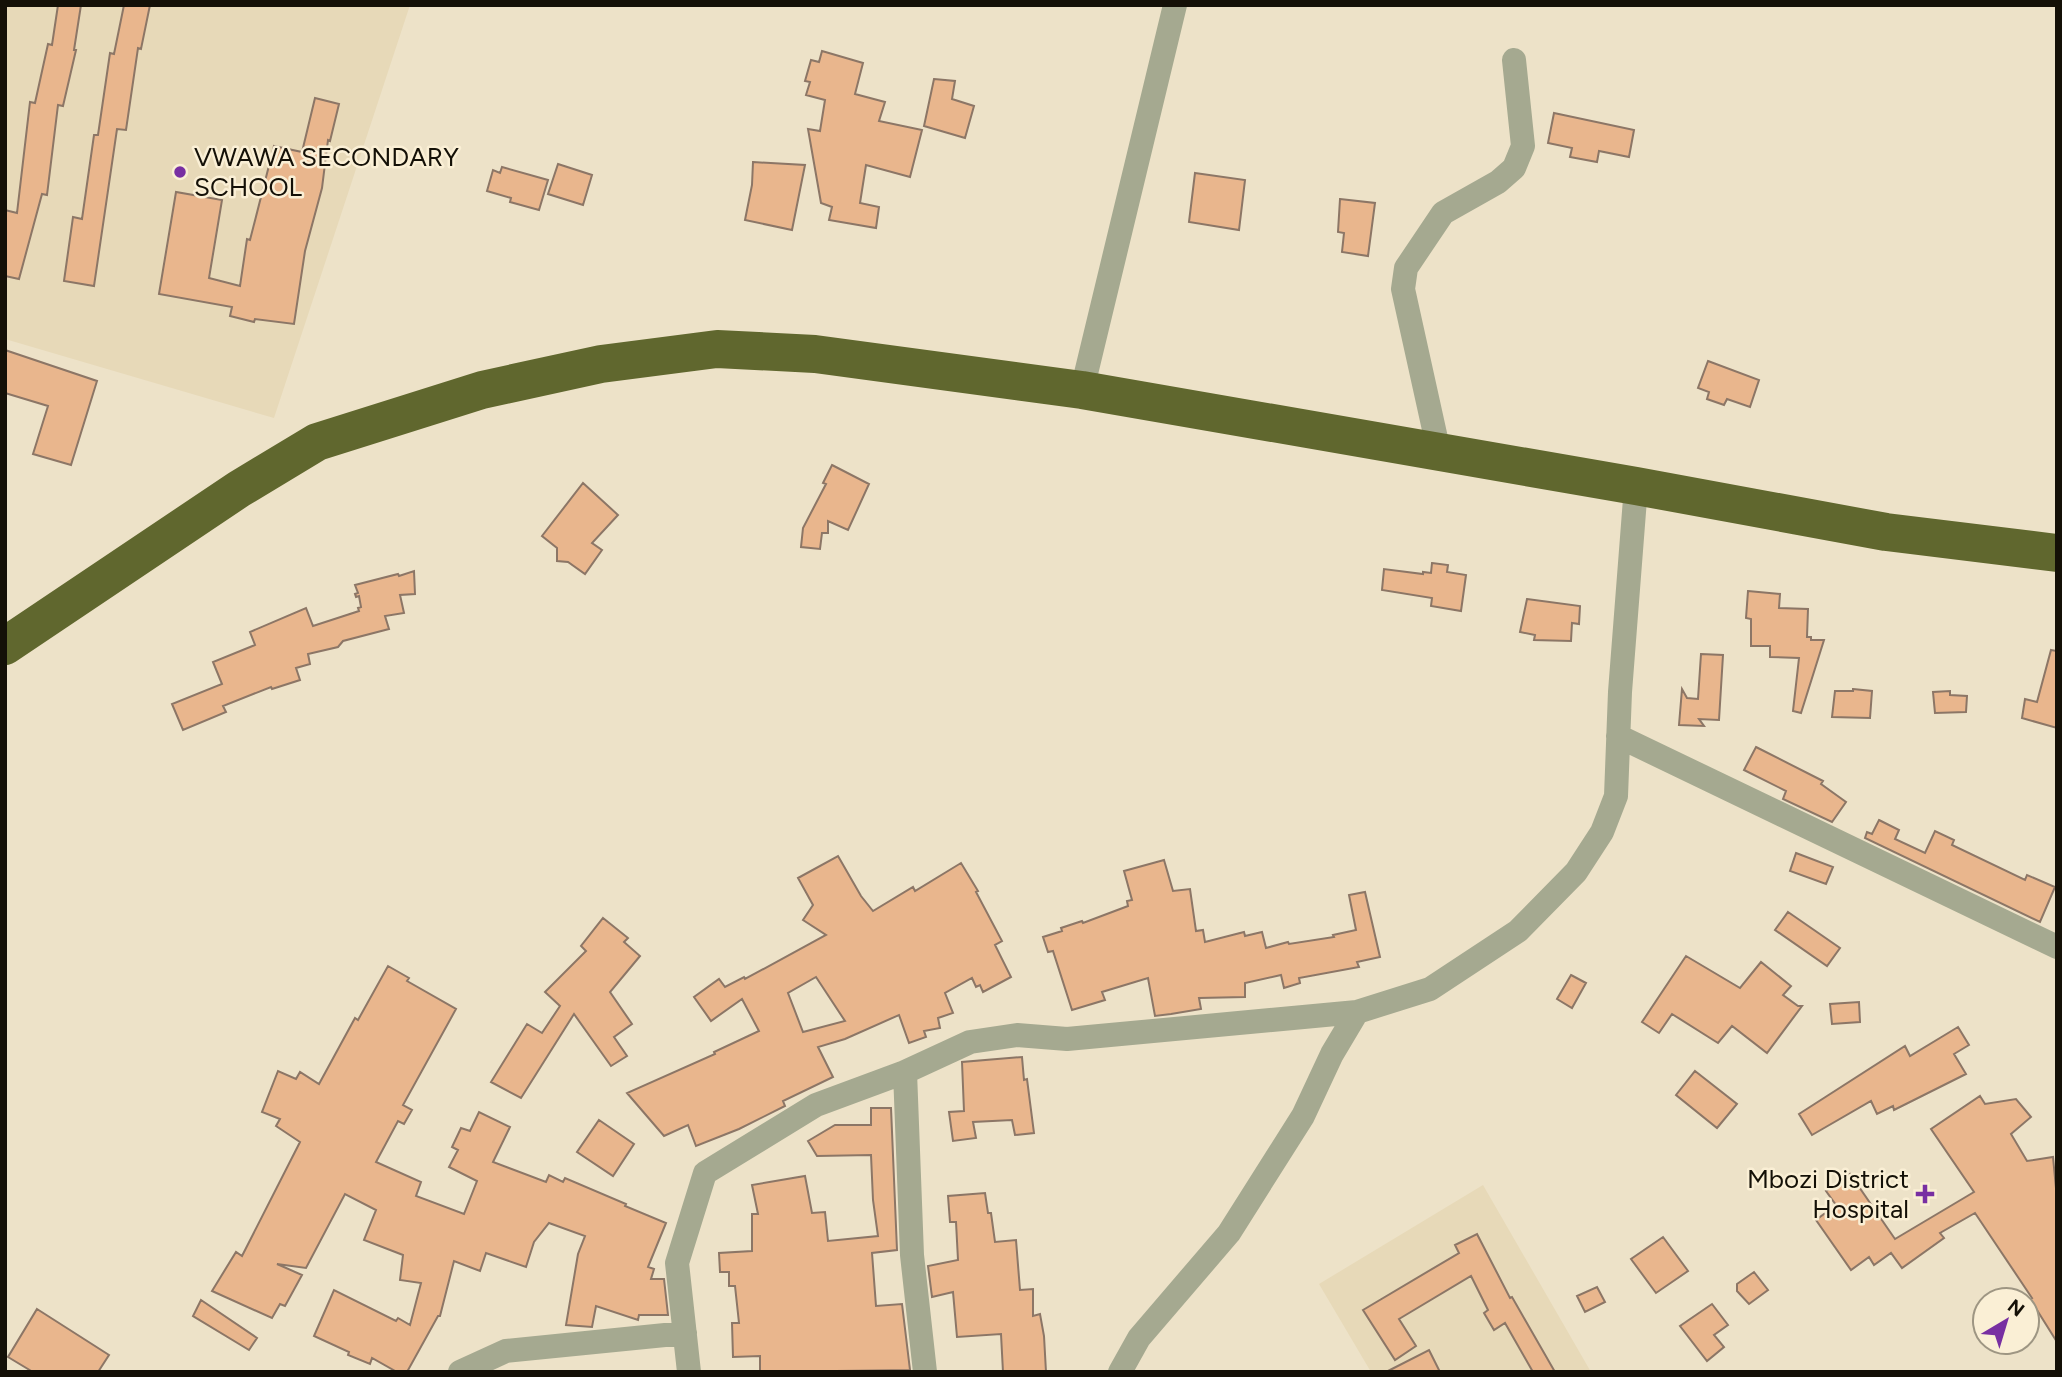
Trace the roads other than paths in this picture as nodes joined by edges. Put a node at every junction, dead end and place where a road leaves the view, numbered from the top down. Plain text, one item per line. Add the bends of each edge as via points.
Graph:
1 (1175, 5) edge
2 (1514, 60) dead end
3 (1082, 390) junction
4 (1439, 452) junction
5 (1636, 486) junction
6 (2057, 553) edge
7 (5, 646) edge
8 (1618, 736) junction
9 (2057, 947) edge
10 (1357, 1012) junction
11 (905, 1072) junction
12 (685, 1333) junction
13 (460, 1372) edge
14 (690, 1372) edge
15 (925, 1372) edge
16 (1120, 1372) edge

1 - 3 street
2 - 4 street via 1523,146 1514,168 1443,213 1406,268 1403,289
3 - 4 highway
3 - 7 highway via 815,354 717,349 601,363 482,390 317,442
4 - 5 highway
5 - 6 highway via 1885,532
5 - 8 street
8 - 9 street
8 - 10 street via 1616,796 1602,832 1576,872 1518,931 1430,989
10 - 11 street via 1068,1039 1017,1035 970,1042
10 - 16 street via 1303,1116 1229,1233 1139,1338
11 - 12 street via 816,1105 705,1173 677,1263
11 - 15 street via 912,1255
12 - 13 street via 506,1351
12 - 14 street

